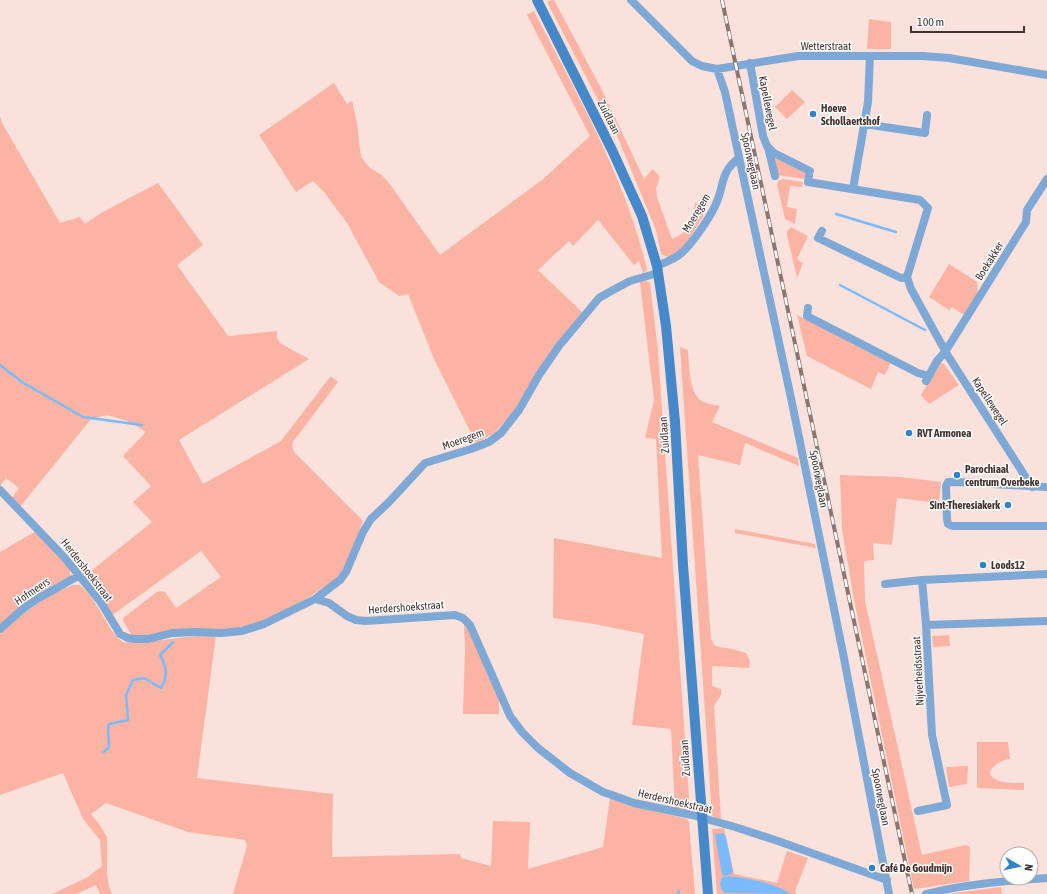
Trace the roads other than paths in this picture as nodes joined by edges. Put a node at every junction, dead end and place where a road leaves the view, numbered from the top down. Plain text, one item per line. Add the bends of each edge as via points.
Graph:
1 (537, 0) edge
2 (632, 0) edge
3 (870, 56) junction
4 (750, 63) junction
5 (718, 70) junction
6 (1047, 75) edge
7 (927, 115) dead end
8 (864, 124) junction
9 (767, 146) junction
10 (739, 158) junction
11 (775, 176) dead end
12 (1047, 179) edge
13 (853, 189) junction
14 (822, 231) dead end
15 (657, 270) junction
16 (907, 277) junction
17 (808, 308) dead end
18 (945, 352) junction
19 (1032, 487) junction
20 (1047, 487) edge
21 (0, 490) edge
22 (1047, 526) edge
23 (1047, 574) edge
24 (78, 576) junction
25 (922, 580) junction
26 (885, 584) dead end
27 (315, 600) junction
28 (1047, 621) edge
29 (926, 625) junction
30 (0, 629) edge
31 (918, 811) dead end
32 (702, 818) junction
33 (1047, 878) edge
34 (887, 880) junction
35 (708, 894) edge
36 (889, 894) edge
37 (926, 894) edge

1 - 15 main road, Zuidlaan via 639,210
2 - 5 street, Wetterstraat via 692,61
3 - 4 street, Wetterstraat via 798,56
3 - 6 street, Wetterstraat via 949,58
3 - 8 street via 868,102
4 - 5 street, Wetterstraat
4 - 9 street, Kapellewegel
5 - 10 street, Spoorweglaan
7 - 8 street via 925,133
8 - 13 street
9 - 11 street, Kapellewegel
9 - 13 street, Kapellewegel via 774,153 810,173 808,182
10 - 15 street, Moeregem via 725,173 715,206 693,240 679,255
10 - 34 street, Spoorweglaan via 792,398
12 - 18 street, Boekakker via 1027,210 1026,222
13 - 16 street, Kapellewegel via 920,200 928,208
14 - 16 street via 818,238 901,278
15 - 27 street, Moeregem via 599,298 559,346 519,410 501,433 489,442 425,463 371,519 346,572
15 - 32 main road, Zuidlaan via 666,326 675,422
16 - 18 street, Kapellewegel
17 - 18 street via 807,316 927,379
18 - 19 street, Kapellewegel
19 - 20 street
19 - 22 street via 948,482 946,519 952,526
21 - 24 street, Herdershoekstraat via 47,538
23 - 25 street
24 - 27 street, Herdershoekstraat via 100,601 120,634 134,640 172,633 242,631 264,624
24 - 30 street, Hofmeers via 37,599
25 - 26 street
25 - 29 street
27 - 32 street, Herdershoekstraat via 329,604 356,620 448,615 463,618 470,625 510,716 522,732 559,766 612,795
28 - 29 street, Nijverheidsstraat
29 - 31 street, Nijverheidsstraat via 932,735 947,805
32 - 34 street, Herdershoekstraat via 778,841
32 - 35 main road, Zuidlaan
33 - 37 street via 986,883
34 - 36 street, Spoorweglaan

